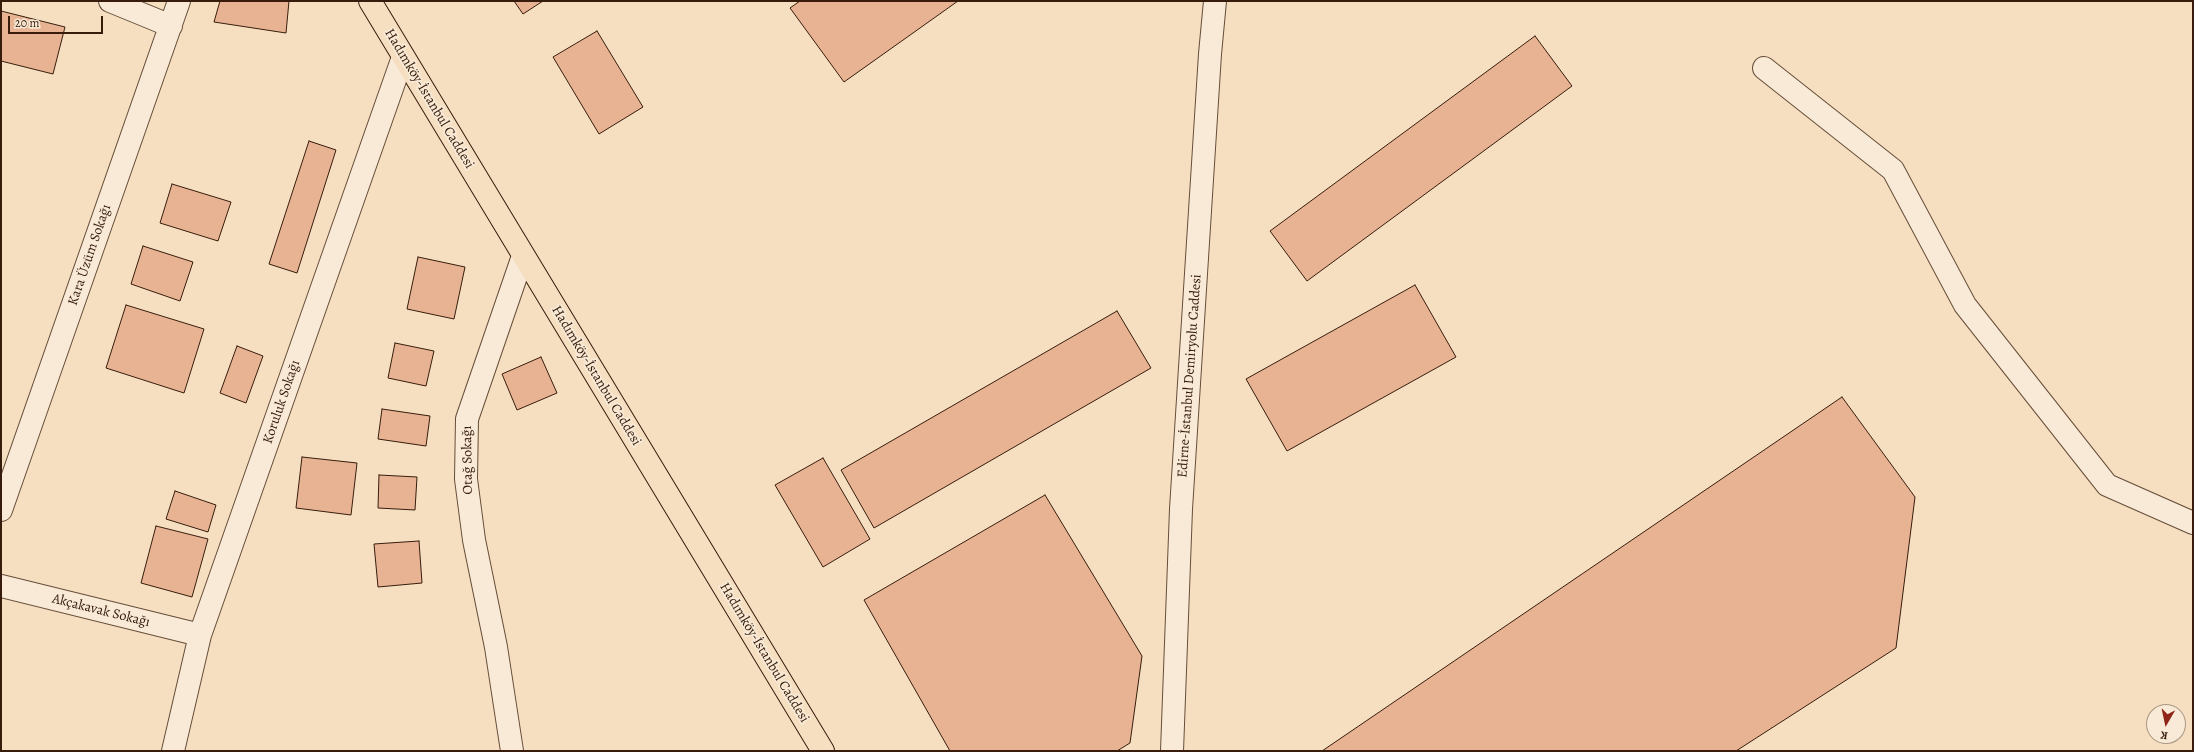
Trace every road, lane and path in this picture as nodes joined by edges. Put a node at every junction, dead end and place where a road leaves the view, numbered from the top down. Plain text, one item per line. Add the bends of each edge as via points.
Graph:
1 (110, 1) edge
2 (179, 1) edge
3 (370, 1) edge
4 (1215, 1) edge
5 (171, 26) junction
6 (404, 57) junction
7 (1764, 68) dead end
8 (523, 256) junction
9 (1, 510) edge
10 (2193, 523) edge
11 (1, 586) edge
12 (200, 635) junction
13 (173, 751) edge
14 (512, 751) edge
15 (823, 751) edge
16 (1172, 751) edge

1 - 5 street
2 - 5 street, Kara Üzüm Sokağı
3 - 6 main road, Hadımköy-İstanbul Caddesi
4 - 16 street, Edirne-İstanbul Demiryolu Caddesi via 1181,509
5 - 9 street, Kara Üzüm Sokağı
6 - 8 main road, Hadımköy-İstanbul Caddesi
6 - 12 street, Koruluk Sokağı
7 - 10 street via 1893,170 1965,304 2107,485
8 - 14 street, Otağ Sokağı via 467,419 466,479 473,533 496,647
8 - 15 main road, Hadımköy-İstanbul Caddesi
11 - 12 street, Akçakavak Sokağı
12 - 13 street, Koruluk Sokağı

